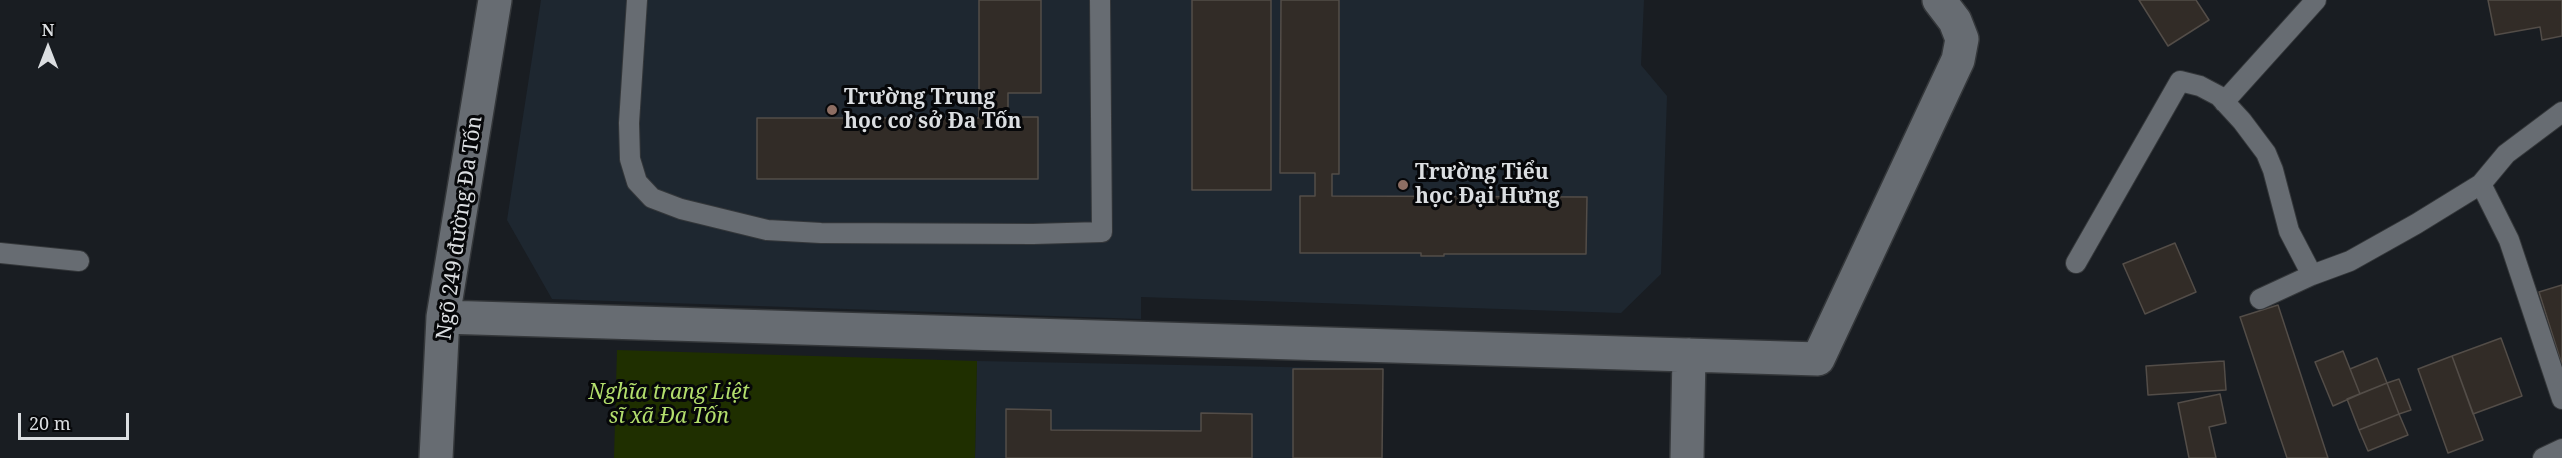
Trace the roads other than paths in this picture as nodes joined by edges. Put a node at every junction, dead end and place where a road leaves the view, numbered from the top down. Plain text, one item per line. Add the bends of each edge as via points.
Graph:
1 (495, 0) edge
2 (636, 0) edge
3 (1100, 0) edge
4 (1939, 0) edge
5 (2316, 0) edge
6 (2224, 102) junction
7 (2562, 112) edge
8 (2481, 184) junction
9 (0, 253) edge
10 (79, 261) dead end
11 (2076, 263) dead end
12 (2312, 275) junction
13 (2260, 299) dead end
14 (443, 317) junction
15 (1689, 355) junction
16 (2562, 399) edge
17 (2562, 449) edge
18 (436, 458) edge
19 (1687, 458) edge
20 (2543, 458) edge

1 - 14 street, Ngõ 249 đường Đa Tốn
2 - 3 lane via 628,123 630,159 637,182 652,198 767,230 1033,234 1102,232
4 - 15 street via 1955,21 1962,39 1958,60 1818,359
5 - 6 lane
6 - 11 lane via 2200,86 2180,81
6 - 12 lane via 2266,153 2289,231
7 - 8 lane via 2506,154
8 - 12 lane via 2350,261
8 - 16 lane via 2509,240
9 - 10 lane
12 - 13 lane
14 - 15 street
14 - 18 street, Ngõ 249 đường Đa Tốn
15 - 19 street
17 - 20 lane

